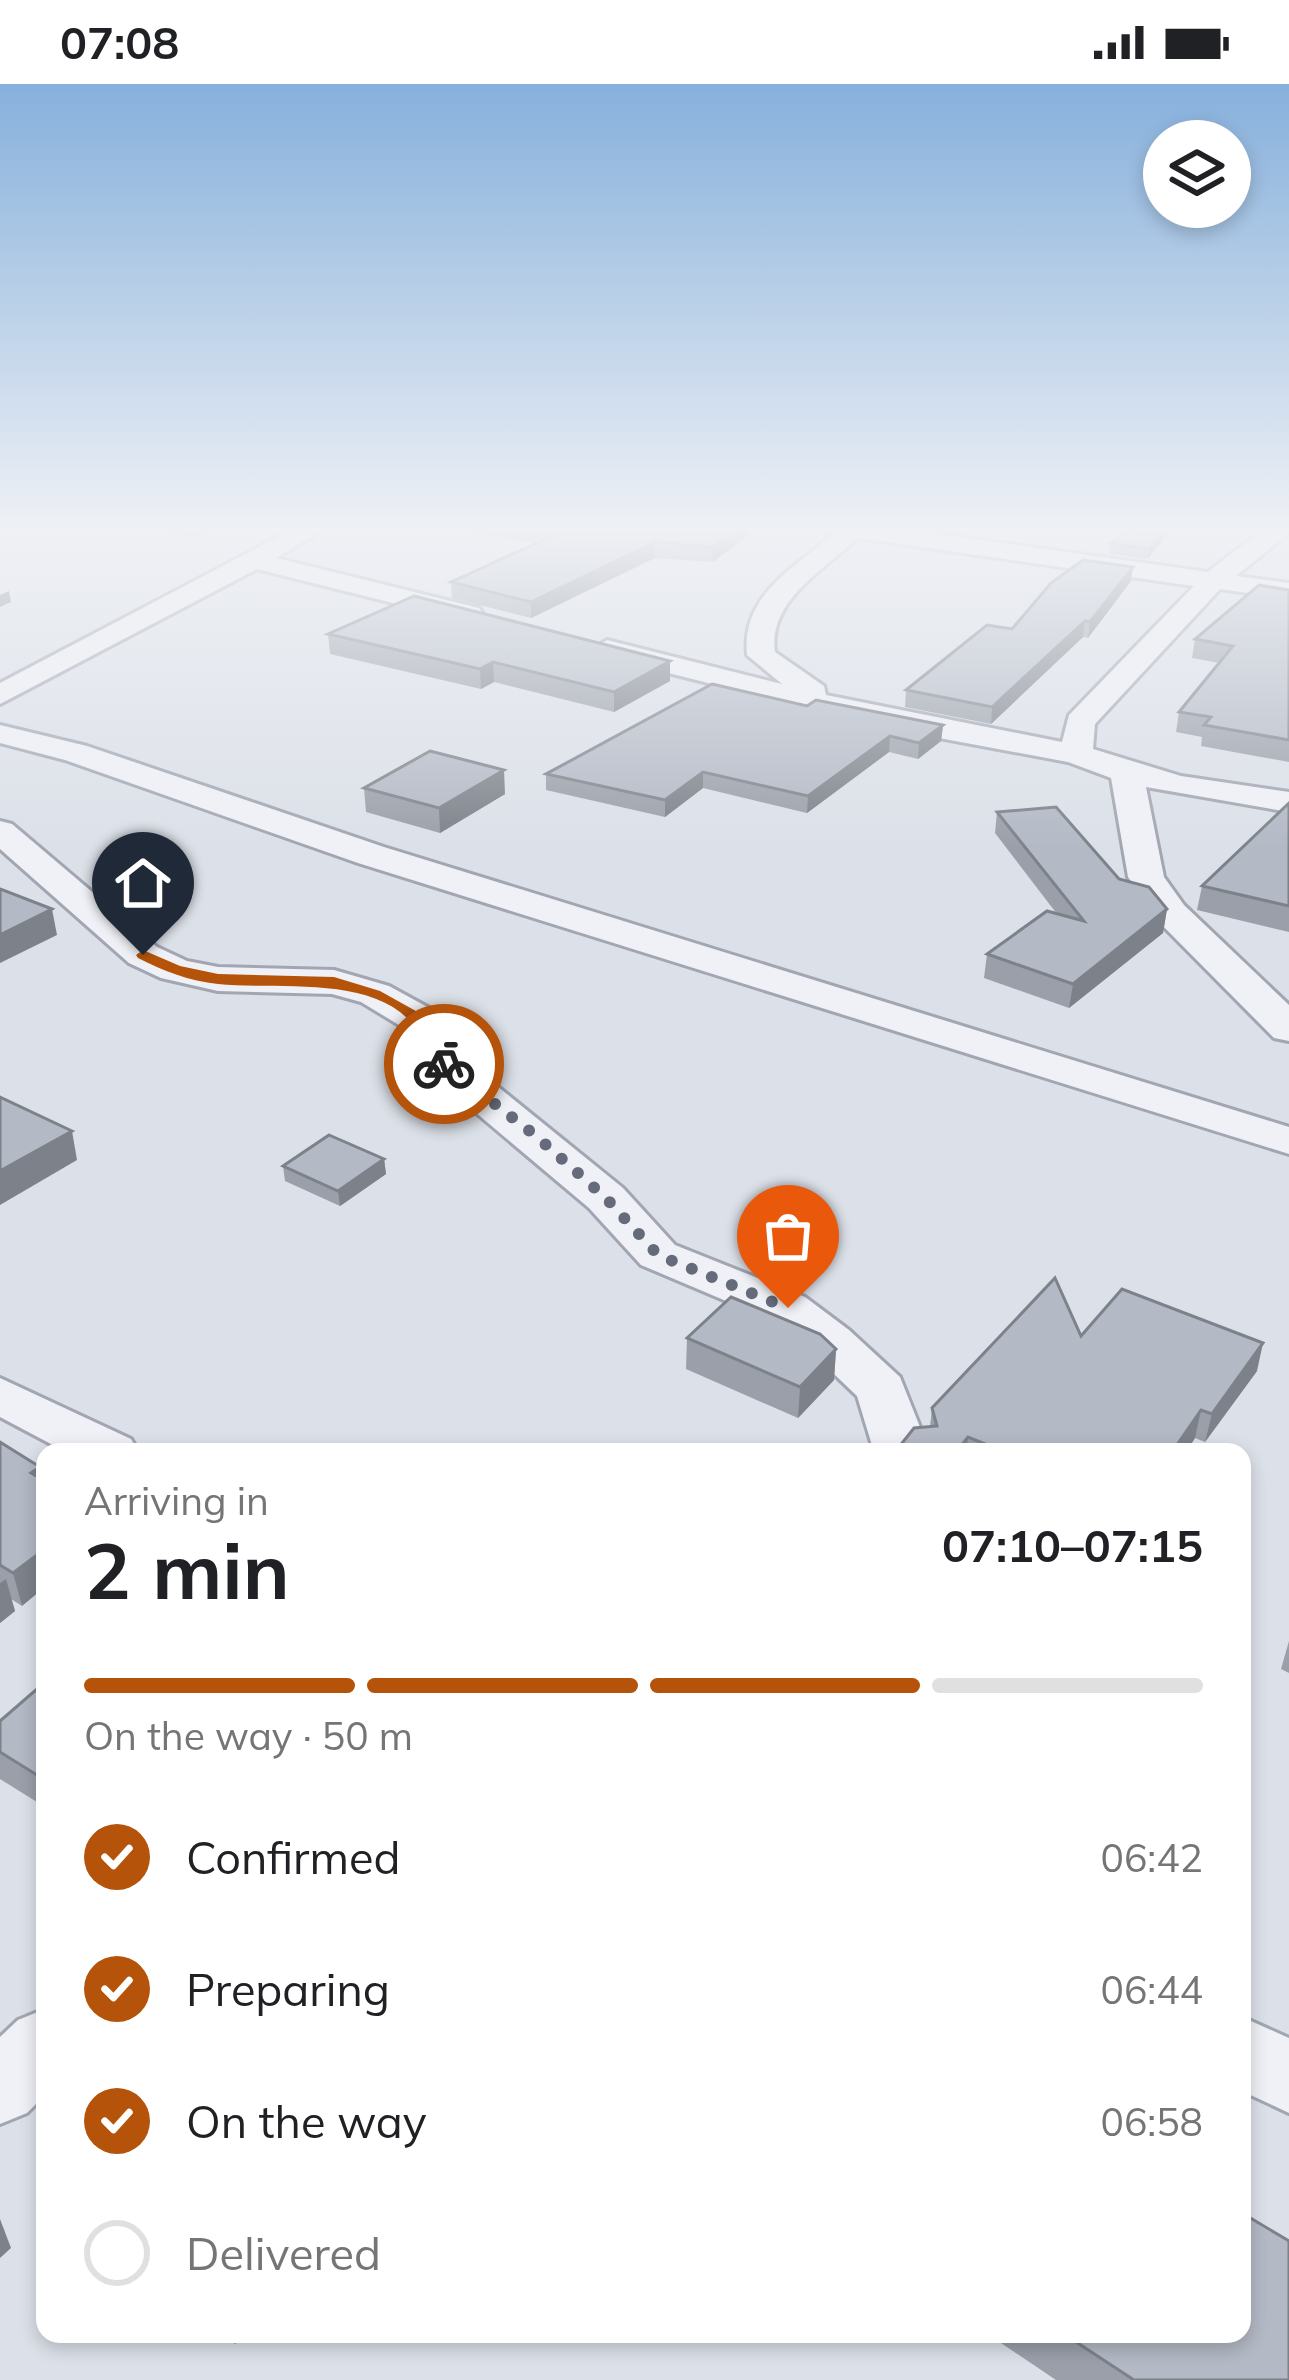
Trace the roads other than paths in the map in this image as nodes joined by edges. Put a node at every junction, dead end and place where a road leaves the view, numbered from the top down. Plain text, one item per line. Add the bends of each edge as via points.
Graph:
1 (114, 634) edge
2 (759, 634) edge
3 (1163, 634) edge
4 (586, 644) edge
5 (0, 695) edge
6 (831, 706) junction
7 (0, 734) edge
8 (1076, 754) junction
9 (1127, 775) junction
10 (1289, 802) edge
11 (0, 831) edge
12 (1289, 1029) edge
13 (1289, 1142) edge
14 (0, 1395) edge
15 (93, 1443) edge
16 (899, 1443) edge
17 (36, 2053) edge
18 (1251, 2057) edge
19 (1289, 2077) edge
20 (0, 2088) edge

1 - 5 street
2 - 6 street via 761,655
3 - 8 street via 1080,722
4 - 6 street
6 - 8 street
7 - 13 street
8 - 9 street
9 - 10 street
9 - 12 street via 1146,877 1172,914
11 - 16 street via 143,955 176,970 334,982 417,1018 432,1054 554,1151 658,1255 788,1308 831,1342 881,1389
14 - 15 street
17 - 20 street
18 - 19 street

